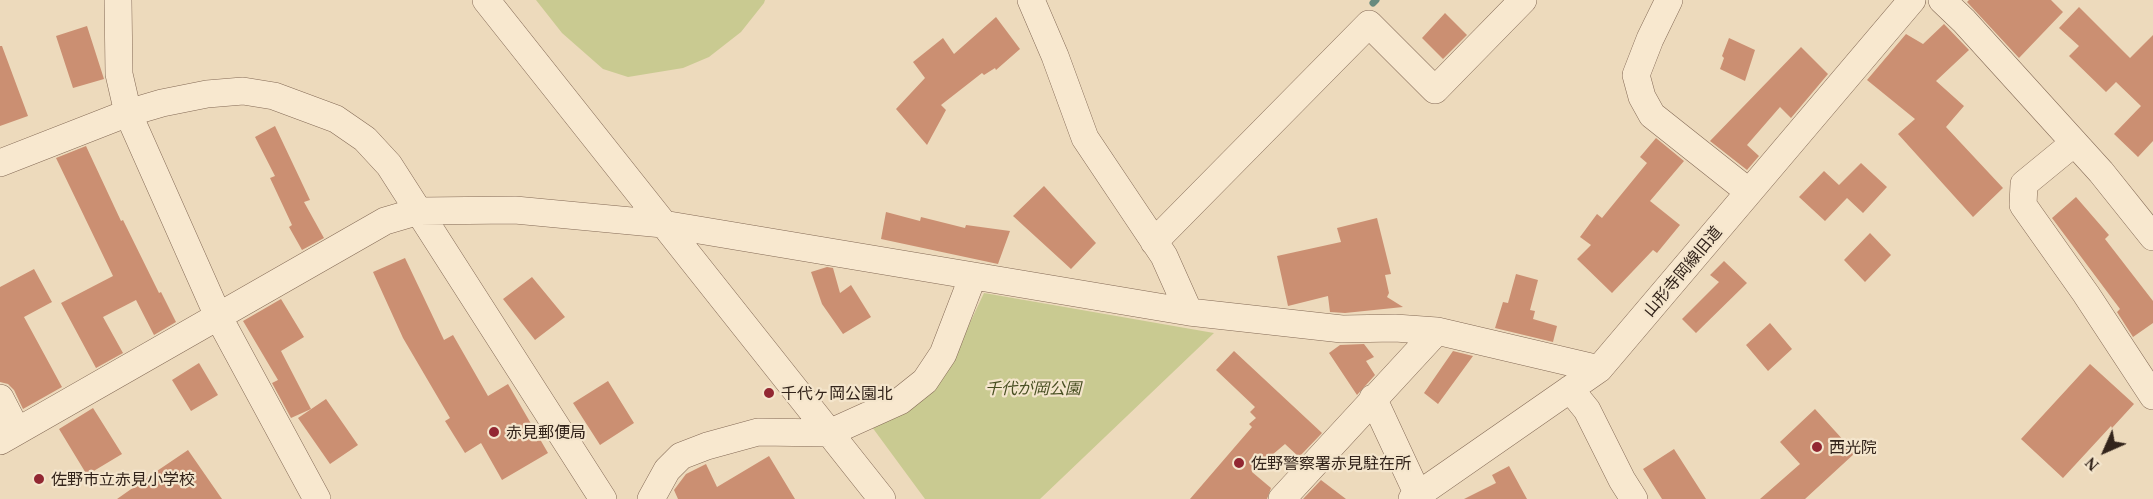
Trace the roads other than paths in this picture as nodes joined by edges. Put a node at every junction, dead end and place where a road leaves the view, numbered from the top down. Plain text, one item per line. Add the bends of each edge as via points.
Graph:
1 (118, 0) edge
2 (486, 0) edge
3 (1031, 0) edge
4 (1523, 0) edge
5 (1669, 0) edge
6 (1912, 0) edge
7 (1942, 0) edge
8 (128, 113) junction
9 (2073, 143) junction
10 (0, 163) edge
11 (1749, 192) junction
12 (419, 211) junction
13 (2148, 220) edge
14 (663, 225) junction
15 (1154, 242) junction
16 (973, 276) junction
17 (1189, 312) junction
18 (218, 316) junction
19 (1437, 331) junction
20 (1599, 369) junction
21 (1570, 389) junction
22 (2153, 396) edge
23 (0, 398) edge
24 (1373, 398) junction
25 (829, 433) junction
26 (8, 436) edge
27 (1415, 497) edge
28 (317, 499) edge
29 (603, 499) edge
30 (651, 499) edge
31 (882, 499) edge
32 (1282, 499) edge
33 (1634, 499) edge

1 - 8 street via 119,74
2 - 14 street
3 - 15 street via 1085,138
4 - 15 street via 1435,90 1369,24
5 - 11 street via 1636,75 1642,97 1652,115
6 - 11 street, 山形寺岡線旧道
7 - 9 street
8 - 10 street
8 - 12 street via 207,94 243,92 303,105 336,119 365,139 389,165
8 - 18 street
9 - 13 street
9 - 22 street via 2024,184 2023,205
11 - 20 street, 山形寺岡線旧道
12 - 14 street via 515,210
12 - 18 street via 385,221
12 - 29 street
14 - 16 street
14 - 25 street
15 - 17 street
16 - 17 street
16 - 25 street via 943,354 925,381 900,401
17 - 19 street via 1342,329
18 - 26 street
18 - 28 street
19 - 20 street
19 - 24 street
20 - 21 street, 山形寺岡線旧道
21 - 27 street, 山形寺岡線旧道
21 - 33 street via 1587,410
23 - 26 street
24 - 27 street
24 - 32 street
25 - 30 street via 758,432 707,446 681,456 667,470
25 - 31 street

